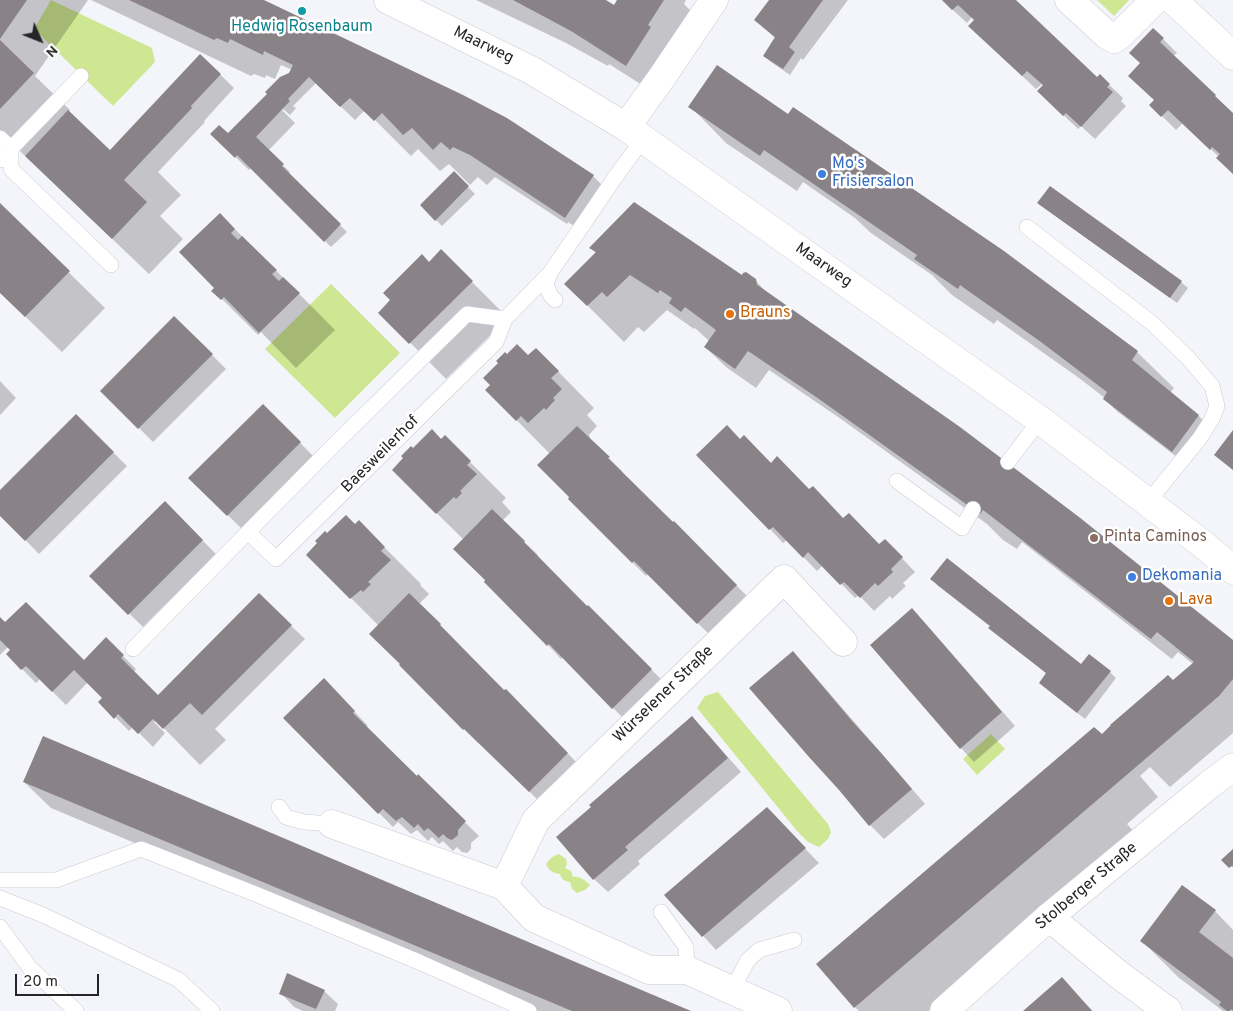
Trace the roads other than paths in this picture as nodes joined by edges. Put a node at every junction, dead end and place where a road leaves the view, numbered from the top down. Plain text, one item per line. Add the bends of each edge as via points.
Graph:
1 (388, 0) edge
2 (714, 0) edge
3 (1070, 0) edge
4 (1155, 0) edge
5 (1173, 0) edge
6 (1233, 56) edge
7 (81, 76) dead end
8 (635, 133) junction
9 (0, 138) edge
10 (12, 148) junction
11 (0, 160) edge
12 (1027, 227) dead end
13 (111, 264) dead end
14 (550, 273) junction
15 (555, 300) dead end
16 (505, 319) junction
17 (1040, 420) junction
18 (1008, 462) dead end
19 (897, 481) dead end
20 (1148, 502) junction
21 (973, 509) dead end
22 (248, 532) junction
23 (1233, 570) edge
24 (843, 642) dead end
25 (133, 649) dead end
26 (1233, 767) edge
27 (279, 807) dead end
28 (332, 824) joint
29 (0, 880) edge
30 (504, 886) junction
31 (0, 898) edge
32 (661, 912) dead end
33 (1049, 917) junction
34 (0, 927) edge
35 (794, 940) dead end
36 (687, 970) junction
37 (732, 990) junction
38 (76, 1011) edge
39 (212, 1011) edge
40 (528, 1011) edge
41 (778, 1011) edge
42 (944, 1011) edge
43 (1168, 1011) edge

1 - 8 street, Maarweg via 531,70
2 - 8 street via 660,80
3 - 4 street via 1114,39
5 - 6 street
7 - 10 lane
8 - 14 lane, Baesweilerhof via 616,176
8 - 17 street, Maarweg
9 - 10 lane
10 - 11 lane
10 - 13 lane via 11,169
12 - 20 lane via 1153,324 1212,386 1217,406 1212,419
14 - 15 lane via 546,285
14 - 16 lane, Baesweilerhof
16 - 22 lane via 468,314
16 - 22 lane, Baesweilerhof via 496,342 276,559
17 - 18 lane
17 - 20 street, Maarweg
19 - 21 lane via 962,528
20 - 23 street, Maarweg
22 - 25 lane
24 - 30 street, Würselener Straße via 784,579 536,820
26 - 33 street, Stolberger Straße
27 - 28 lane via 286,817
28 - 30 street
29 - 40 lane via 56,880 141,849 419,962
30 - 36 street via 534,918 649,970
31 - 39 lane via 179,980
32 - 36 lane via 686,947
33 - 42 street, Stolberger Straße
33 - 43 street
34 - 38 lane via 30,968
35 - 37 lane via 759,950 748,960
36 - 37 street
37 - 41 street

